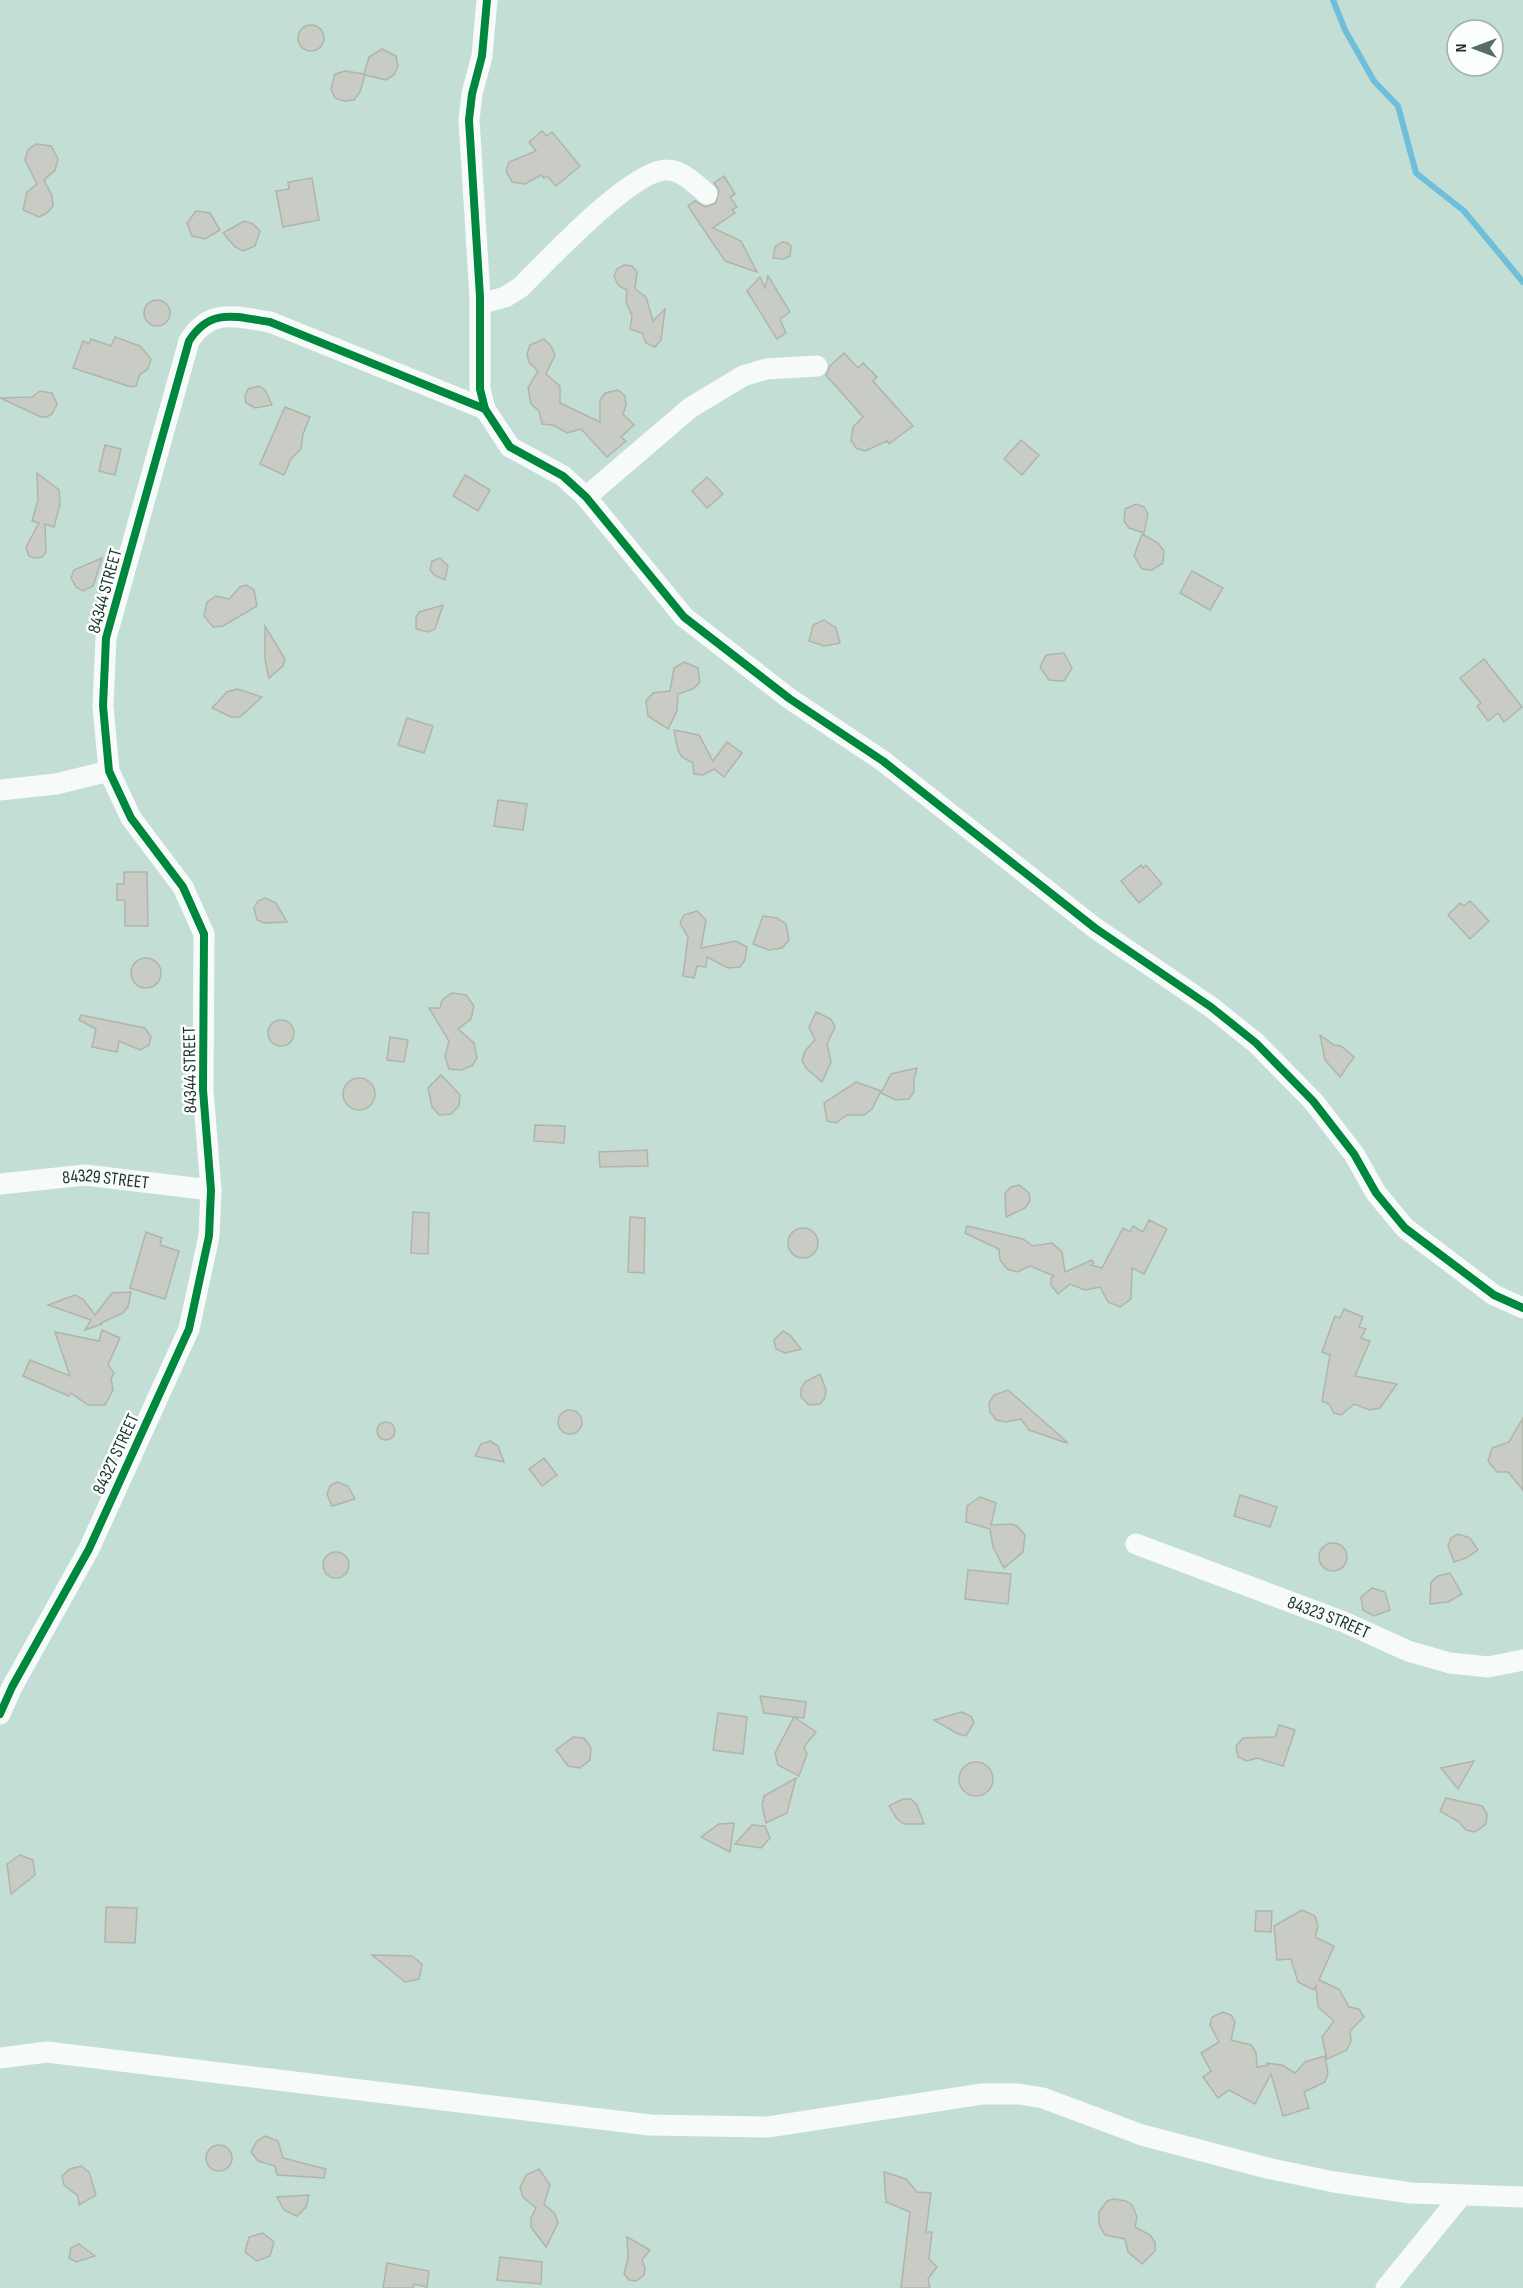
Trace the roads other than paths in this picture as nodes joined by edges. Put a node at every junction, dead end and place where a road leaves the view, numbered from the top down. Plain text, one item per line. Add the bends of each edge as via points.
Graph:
1 (487, 0) edge
2 (707, 194) dead end
3 (480, 304) junction
4 (818, 366) dead end
5 (485, 409) junction
6 (586, 497) junction
7 (109, 771) junction
8 (0, 790) edge
9 (0, 1184) edge
10 (212, 1190) junction
11 (1523, 1308) edge
12 (1136, 1544) dead end
13 (1523, 1660) edge
14 (0, 1714) edge
15 (0, 2058) edge
16 (1460, 2197) junction
17 (1523, 2197) edge
18 (1386, 2288) edge

1 - 3 street via 482,56 468,120
2 - 3 street via 681,174 655,171 611,200 521,287 505,297
3 - 5 street via 479,367
4 - 6 street via 766,369 743,376 690,408
5 - 6 street via 510,447 563,476
5 - 7 street, 84344 STREET via 270,322 213,318 199,326 189,341 106,638 103,706
6 - 11 street via 684,617 790,699 883,761 1095,928 1211,1007 1256,1043 1313,1101 1405,1228 1494,1295
7 - 8 street
7 - 10 street, 84344 STREET via 131,818 183,887 204,934 203,1090
9 - 10 street, 84329 STREET via 85,1175
10 - 14 street, 84327 STREET via 209,1236 189,1329 89,1549
12 - 13 street, 84323 STREET via 1408,1651 1450,1663 1488,1667
15 - 16 street via 47,2052 650,2125 768,2127 982,2094 1019,2094 1043,2098 1142,2135 1267,2168 1386,2190
16 - 17 street
16 - 18 street

